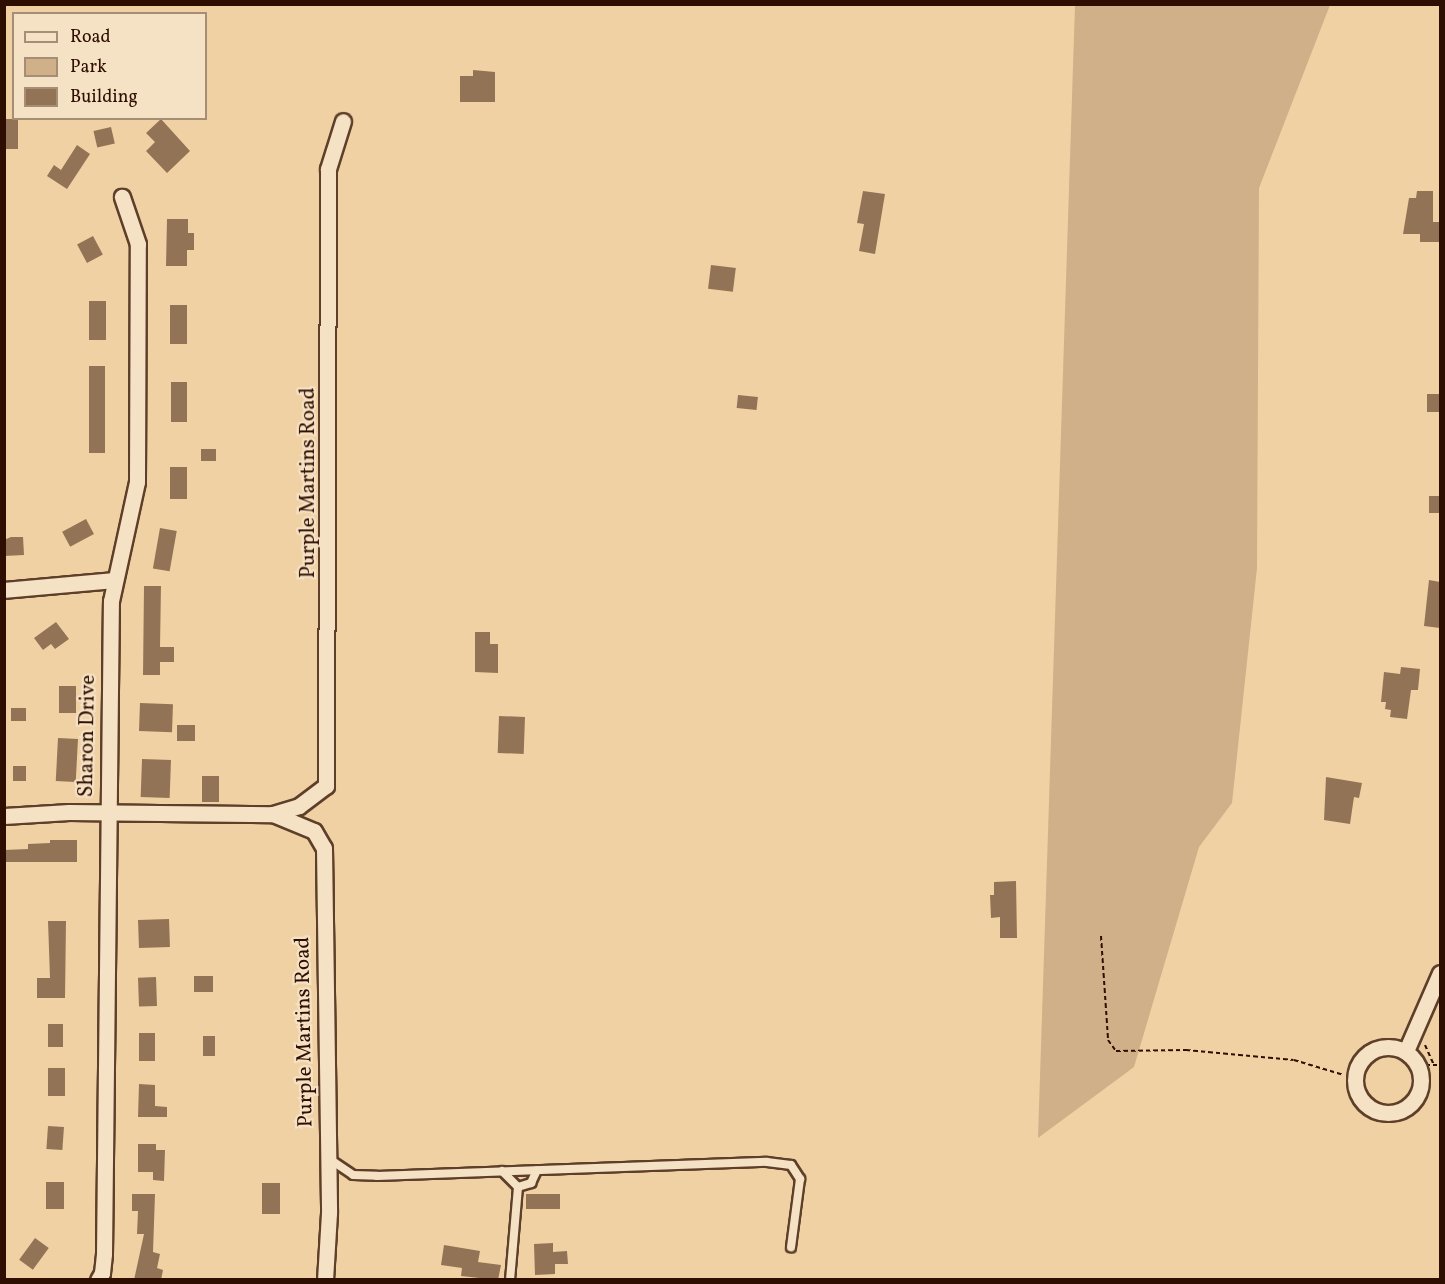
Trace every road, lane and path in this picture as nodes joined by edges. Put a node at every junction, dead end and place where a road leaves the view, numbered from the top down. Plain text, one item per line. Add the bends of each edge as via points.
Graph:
1 (343, 121) dead end
2 (122, 197) dead end
3 (113, 580) junction
4 (4, 590) edge
5 (109, 812) junction
6 (273, 814) junction
7 (4, 816) edge
8 (1101, 936) dead end
9 (1440, 973) edge
10 (1424, 1041) dead end
11 (1406, 1051) junction
12 (1426, 1064) junction
13 (1440, 1065) edge
14 (1344, 1075) dead end
15 (327, 1157) junction
16 (537, 1170) junction
17 (501, 1172) junction
18 (518, 1187) junction
19 (791, 1247) dead end
20 (98, 1280) edge
21 (325, 1280) edge
22 (510, 1280) edge

1 - 6 street, Purple Martins Road via 328,169 326,786 300,806
2 - 3 street, Sharon Drive via 138,244 137,482
3 - 4 street
3 - 5 street, Sharon Drive
5 - 6 street, Purple Martins Road
5 - 7 street, Purple Martins Road
5 - 20 street, Sharon Drive via 104,1254
6 - 15 street, Purple Martins Road via 314,831 324,848
8 - 14 path via 1108,1040 1116,1051 1186,1050 1294,1060
9 - 11 street
10 - 12 path
11 - 12 street
11 - 12 street via 1384,1047 1364,1057 1355,1077 1361,1099 1378,1112 1396,1112 1409,1106 1421,1089
12 - 13 path
15 - 17 lane via 353,1175
15 - 21 street, Purple Martins Road
16 - 17 lane
16 - 18 lane via 531,1183
16 - 19 lane via 767,1162 791,1165 800,1179
17 - 18 lane
18 - 22 lane

